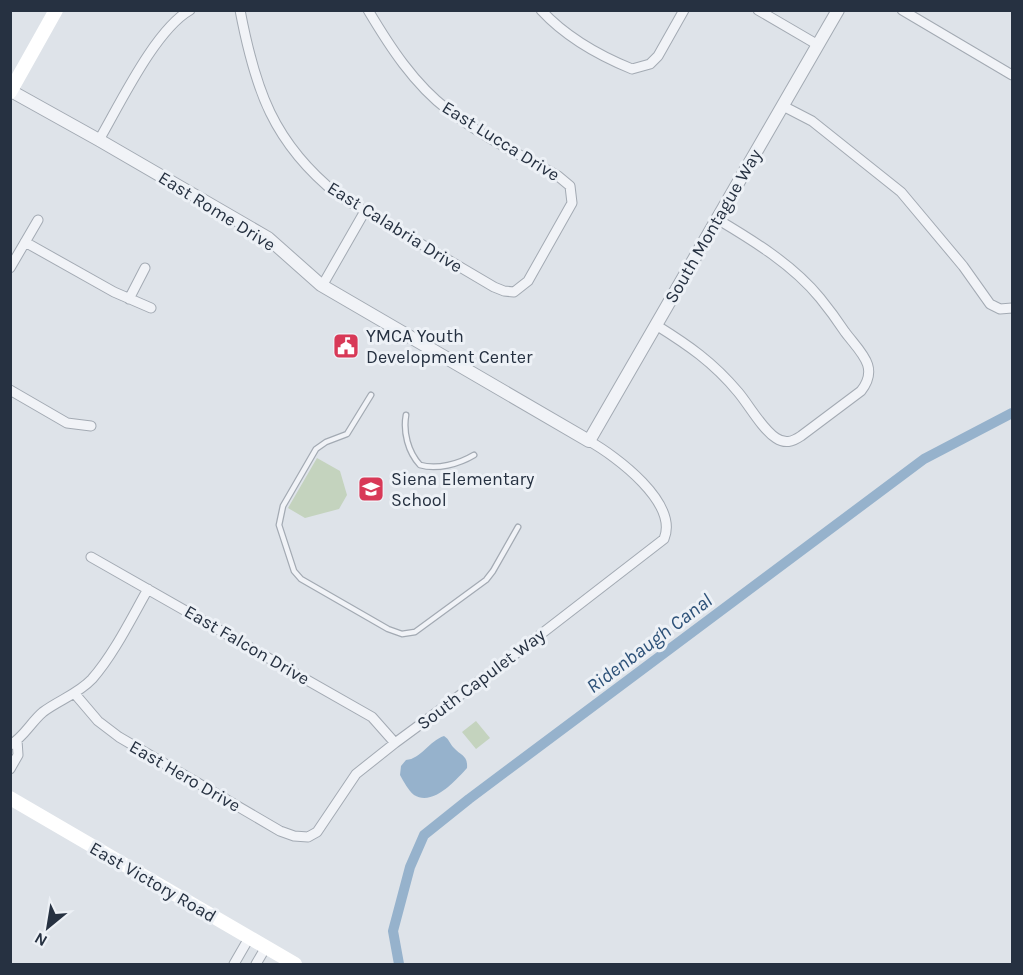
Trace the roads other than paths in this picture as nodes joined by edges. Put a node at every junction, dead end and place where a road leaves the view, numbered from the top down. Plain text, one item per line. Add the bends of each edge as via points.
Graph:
1 (56, 10) edge
2 (190, 10) edge
3 (240, 10) edge
4 (368, 10) edge
5 (541, 10) edge
6 (684, 10) edge
7 (758, 10) edge
8 (838, 10) edge
9 (902, 10) edge
10 (818, 45) junction
11 (1012, 75) edge
12 (11, 92) edge
13 (783, 106) junction
14 (99, 140) junction
15 (366, 211) junction
16 (717, 219) junction
17 (38, 220) dead end
18 (25, 242) junction
19 (10, 268) edge
20 (145, 268) dead end
21 (321, 286) junction
22 (514, 292) joint
23 (129, 299) junction
24 (151, 308) dead end
25 (1012, 308) edge
26 (656, 325) junction
27 (10, 390) edge
28 (370, 394) dead end
29 (406, 416) dead end
30 (91, 426) dead end
31 (589, 441) junction
32 (474, 455) dead end
33 (518, 527) dead end
34 (667, 531) joint
35 (91, 557) dead end
36 (148, 589) junction
37 (75, 694) junction
38 (14, 742) edge
39 (395, 743) junction
40 (10, 769) edge
41 (10, 798) edge
42 (308, 837) joint
43 (249, 938) junction
44 (266, 947) junction
45 (234, 964) edge
46 (256, 964) edge
47 (295, 964) edge

1 - 12 main road
2 - 14 street via 167,28 153,48
3 - 15 street, East Calabria Drive via 250,60 284,138 316,177
4 - 22 street, East Lucca Drive via 391,48 439,103 471,127 570,186 573,204 528,281
5 - 6 street via 554,24 632,69 642,68 658,56
7 - 10 street
8 - 10 street, South Montague Way
9 - 11 street
10 - 13 street, South Montague Way
12 - 14 street, East Rome Drive
13 - 16 street, South Montague Way
13 - 25 street via 812,121 901,192 990,304 1000,309
14 - 21 street, East Rome Drive via 268,238
15 - 21 street
15 - 22 street, East Calabria Drive via 494,287
16 - 26 street, South Montague Way
16 - 26 street via 763,247 819,296 867,361 869,378 861,392 794,441 786,442 771,434 717,368 691,346
17 - 18 street
18 - 19 street
18 - 23 street
20 - 23 street
21 - 31 street, East Rome Drive
23 - 24 street
26 - 31 street, South Montague Way
27 - 30 street via 67,423
28 - 33 lane via 347,434 316,449 280,513 279,525 294,571 301,579 388,629 402,634 415,632 486,580
29 - 32 lane via 404,427 411,452 420,465 434,468
31 - 34 street, East Rome Drive via 615,456 636,475 662,509
34 - 39 street, South Capulet Way via 658,545
35 - 36 street, East Falcon Drive
36 - 37 street via 110,654
36 - 39 street, East Falcon Drive via 372,717
37 - 38 street via 41,714
37 - 42 street, East Hero Drive via 98,721 119,737 280,831
38 - 40 street via 18,755
39 - 42 street, South Capulet Way via 357,774 325,823
41 - 43 main road, East Victory Road
43 - 44 main road, East Victory Road
43 - 45 street
44 - 46 street
44 - 47 main road, East Victory Road

